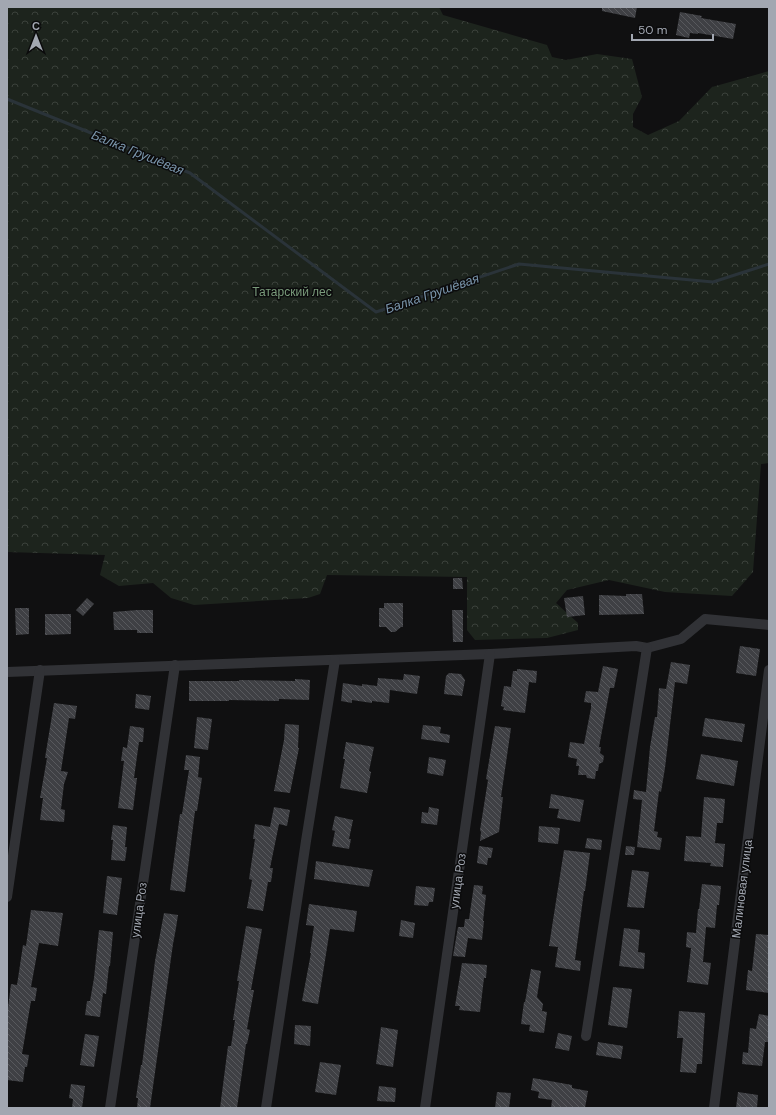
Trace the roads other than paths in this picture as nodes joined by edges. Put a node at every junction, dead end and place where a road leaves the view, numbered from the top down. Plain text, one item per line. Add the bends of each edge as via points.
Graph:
1 (769, 625) edge
2 (647, 648) junction
3 (490, 654) junction
4 (335, 660) junction
5 (175, 665) junction
6 (40, 670) junction
7 (769, 670) edge
8 (7, 672) edge
9 (7, 897) edge
10 (586, 1036) dead end
11 (110, 1108) edge
12 (266, 1108) edge
13 (425, 1108) edge
14 (714, 1108) edge

1 - 2 street via 705,619 681,639
2 - 3 street via 636,646
2 - 10 street
3 - 4 street
3 - 13 street, улица Роз
4 - 5 street
4 - 12 street
5 - 6 street
5 - 11 street, улица Роз
6 - 8 street
6 - 9 street
7 - 14 street, Малиновая улица

